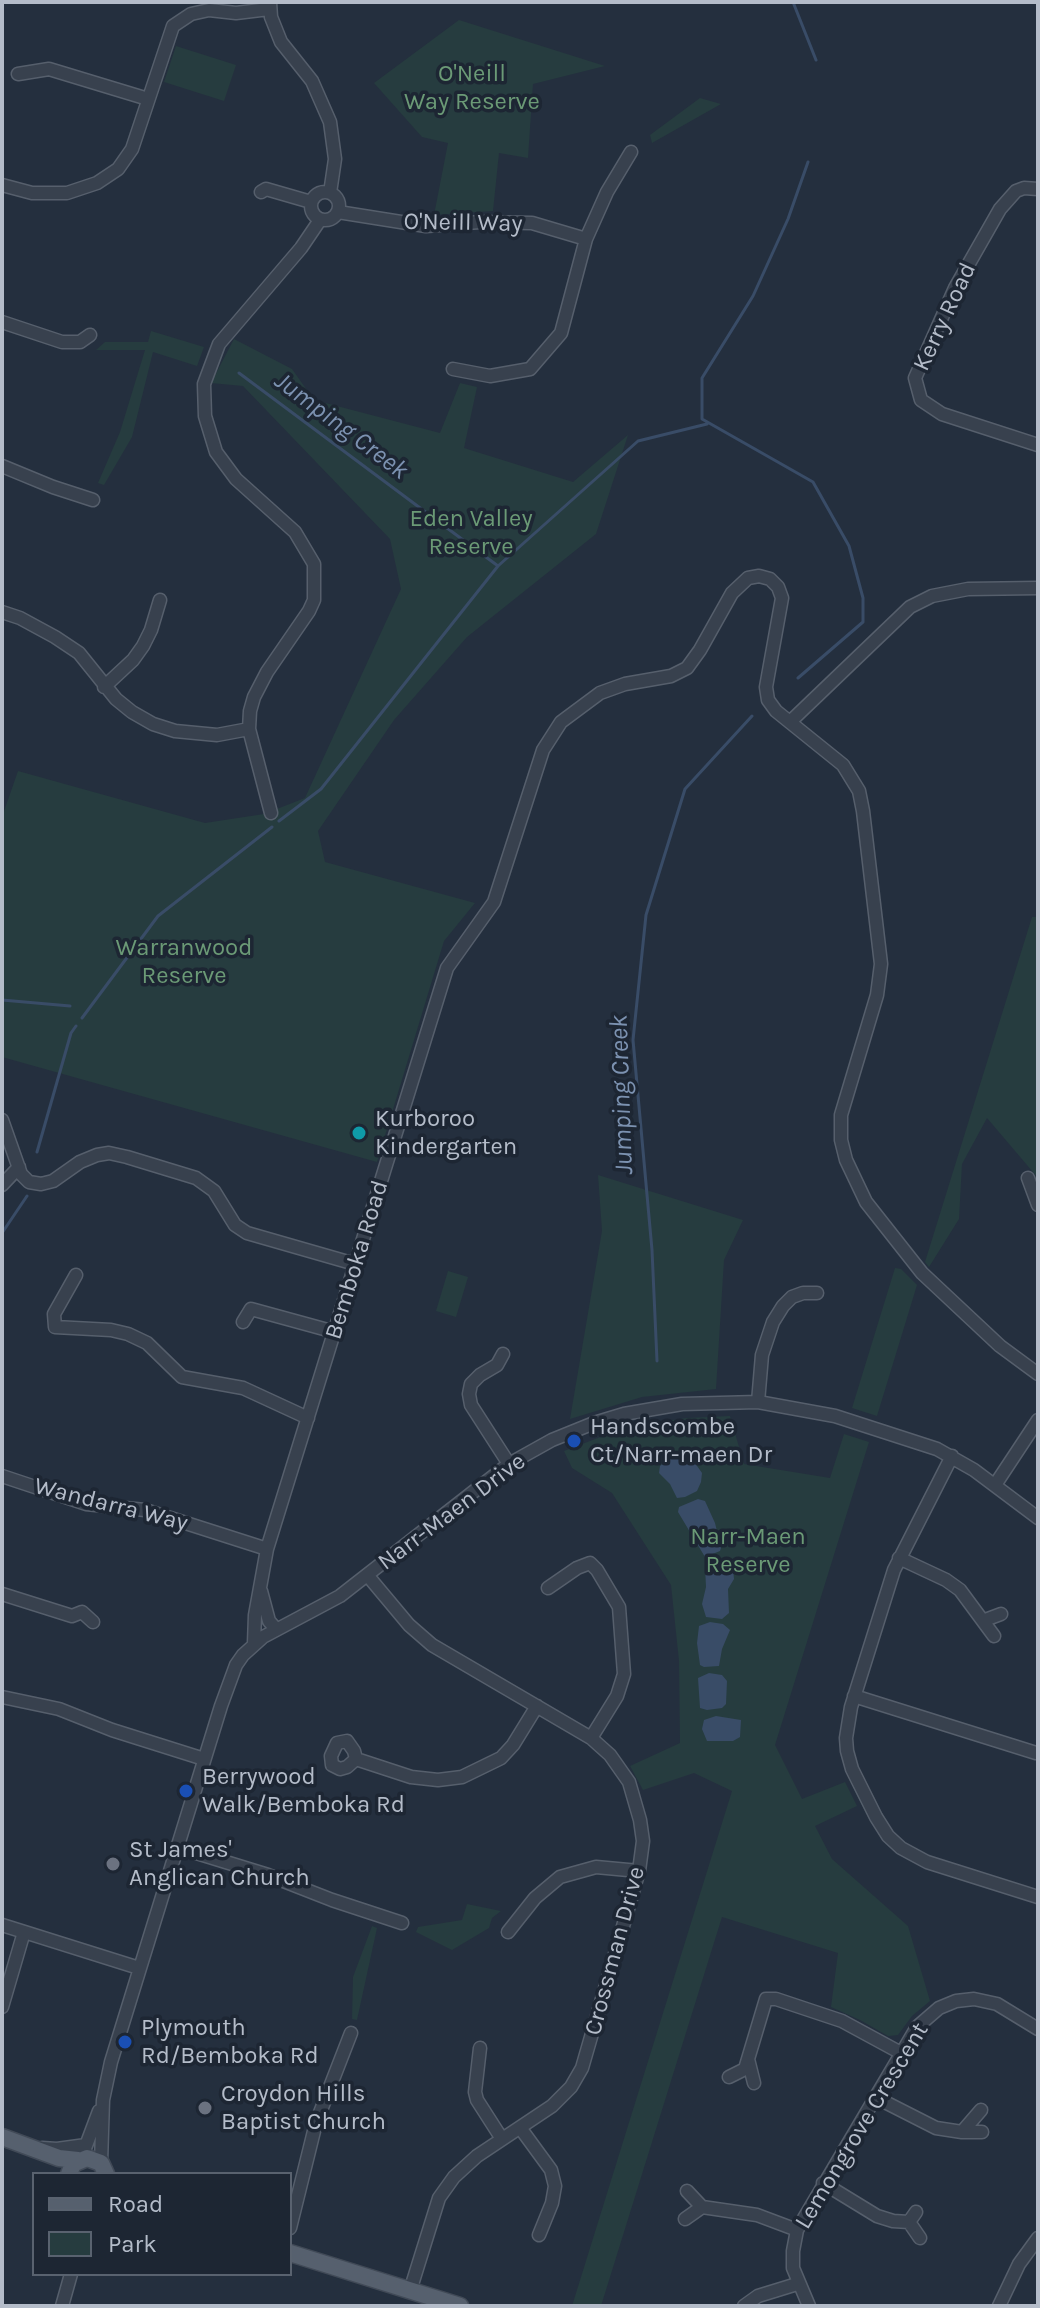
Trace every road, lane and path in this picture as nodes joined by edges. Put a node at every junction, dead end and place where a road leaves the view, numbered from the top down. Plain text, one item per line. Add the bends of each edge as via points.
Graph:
1 (270, 5) edge
2 (18, 74) dead end
3 (148, 99) junction
4 (631, 152) dead end
5 (2, 185) edge
6 (264, 188) dead end
7 (1038, 189) edge
8 (330, 193) junction
9 (311, 202) junction
10 (338, 212) junction
11 (320, 220) junction
12 (586, 239) junction
13 (2, 322) edge
14 (90, 335) dead end
15 (453, 369) dead end
16 (1038, 445) edge
17 (2, 466) edge
18 (93, 500) dead end
19 (1038, 588) edge
20 (160, 600) dead end
21 (2, 612) edge
22 (104, 687) junction
23 (791, 721) junction
24 (249, 729) junction
25 (271, 813) dead end
26 (2, 1120) edge
27 (19, 1167) junction
28 (1028, 1178) dead end
29 (2, 1185) edge
30 (1038, 1205) edge
31 (355, 1264) junction
32 (76, 1275) dead end
33 (817, 1293) dead end
34 (243, 1322) dead end
35 (335, 1332) junction
36 (503, 1354) dead end
37 (1038, 1374) edge
38 (758, 1402) junction
39 (308, 1418) junction
40 (1038, 1420) edge
41 (952, 1456) junction
42 (509, 1464) junction
43 (2, 1476) edge
44 (995, 1485) junction
45 (1038, 1518) edge
46 (267, 1549) junction
47 (899, 1558) junction
48 (368, 1576) junction
49 (259, 1584) junction
50 (548, 1588) dead end
51 (2, 1594) edge
52 (1001, 1614) dead end
53 (985, 1620) junction
54 (93, 1622) dead end
55 (276, 1629) junction
56 (994, 1636) dead end
57 (254, 1643) junction
58 (854, 1696) junction
59 (2, 1697) edge
60 (537, 1706) junction
61 (591, 1738) junction
62 (1037, 1752) edge
63 (204, 1759) junction
64 (356, 1759) dead end
65 (177, 1847) junction
66 (639, 1871) junction
67 (1038, 1897) edge
68 (402, 1923) dead end
69 (2, 1925) edge
70 (24, 1932) junction
71 (508, 1932) dead end
72 (139, 1968) junction
73 (2, 2007) edge
74 (1038, 2029) edge
75 (351, 2033) dead end
76 (480, 2048) dead end
77 (901, 2053) junction
78 (748, 2059) junction
79 (729, 2077) dead end
80 (754, 2083) dead end
81 (875, 2097) junction
82 (103, 2100) junction
83 (981, 2110) dead end
84 (521, 2129) junction
85 (962, 2132) junction
86 (982, 2132) dead end
87 (2, 2137) edge
88 (502, 2139) junction
89 (76, 2162) edge
90 (105, 2171) edge
91 (823, 2183) junction
92 (687, 2191) dead end
93 (702, 2207) junction
94 (292, 2212) edge
95 (685, 2219) dead end
96 (797, 2230) junction
97 (539, 2235) dead end
98 (920, 2238) dead end
99 (1038, 2238) edge
100 (292, 2254) edge
101 (70, 2276) edge
102 (797, 2284) junction
103 (410, 2291) junction
104 (62, 2306) edge
105 (460, 2306) edge
106 (744, 2306) edge
107 (809, 2306) edge
108 (999, 2306) edge

1 - 3 street via 236,13 209,10 173,26
1 - 8 street via 281,42 312,81 330,122 335,159
2 - 3 street via 49,69
3 - 5 street via 132,149 118,169 97,183 67,193 32,193
4 - 12 street
6 - 9 street
7 - 16 street, Kerry Road via 1016,191 1000,209 955,288 915,378 921,400 942,414
8 - 9 street via 316,194
8 - 10 street via 339,203
9 - 11 street via 311,211
10 - 11 street
10 - 12 street, O'Neill Way via 426,226 532,223
11 - 24 street via 219,344 204,384 205,416 216,452 236,479 295,532 314,564 314,600 254,697
12 - 15 street via 561,333 530,369 490,376
13 - 14 street via 62,342 80,342
17 - 18 street
19 - 23 street via 968,589 910,607
20 - 22 street via 143,646
21 - 22 street via 79,653
22 - 24 street via 132,712 175,731 217,735
23 - 31 street, Bemboka Road via 776,711 766,687 782,595 770,579 759,576 748,578 732,593 687,668 600,693 554,730 535,768 494,902 447,968
23 - 37 street via 853,779 870,858 881,964 841,1115 849,1169 866,1202 922,1273
24 - 25 street
26 - 27 street
27 - 29 street
27 - 31 street via 29,1182 41,1184 97,1155 127,1157 196,1178 214,1191 235,1225 247,1233
28 - 30 street
31 - 35 street, Bemboka Road
32 - 39 street via 54,1314 55,1327 128,1334 147,1343 182,1377 243,1388
33 - 38 street via 792,1297 773,1322 762,1355
34 - 35 street via 251,1309
35 - 39 street, Bemboka Road
36 - 42 street via 471,1384 469,1394
38 - 41 street, Narr-Maen Drive via 835,1416
38 - 42 street, Narr-Maen Drive via 682,1404 624,1414 552,1440
39 - 46 street, Bemboka Road
40 - 44 street
41 - 44 street, Narr-Maen Drive
41 - 47 street
42 - 48 street, Narr-Maen Drive
43 - 46 street, Wandarra Way via 86,1504 145,1510
44 - 45 street, Narr-Maen Drive
46 - 49 street, Bemboka Road
47 - 53 street via 953,1585
47 - 58 street
48 - 55 street, Narr-Maen Drive via 321,1608
48 - 60 street, Crossman Drive via 432,1645
49 - 55 street, Bemboka Road
49 - 57 street, Bemboka Road
50 - 61 street via 590,1563 619,1607 624,1674
51 - 54 street via 72,1616 82,1612
52 - 53 street
53 - 56 street
55 - 57 street, Bemboka Road
57 - 63 street, Bemboka Road via 232,1674
58 - 62 street
58 - 67 street via 847,1751 888,1836 927,1862
59 - 63 street via 59,1709
60 - 61 street, Crossman Drive
60 - 64 street via 501,1758 462,1777 411,1777
61 - 66 street, Crossman Drive via 629,1782 643,1841
63 - 65 street, Bemboka Road
65 - 68 street
65 - 72 street, Bemboka Road
66 - 71 street via 596,1867 560,1877
66 - 84 street, Crossman Drive via 582,2068 562,2097
69 - 70 street
70 - 72 street
70 - 73 street
72 - 82 street, Bemboka Road
74 - 77 street, Lemongrove Crescent via 997,2004 956,2001 923,2019
75 - 94 street via 316,2123
76 - 88 street via 475,2092
77 - 78 street via 842,2021 766,1999
77 - 81 street, Lemongrove Crescent
78 - 79 street via 745,2069
78 - 80 street
81 - 85 street via 936,2128
81 - 91 street, Lemongrove Crescent
82 - 89 street, Bemboka Road
82 - 90 street, Bemboka Road
83 - 85 street
84 - 88 street, Crossman Drive
84 - 97 street via 551,2170 555,2186
85 - 86 street
87 - 89 main road
88 - 103 street, Crossman Drive via 454,2177 439,2198
89 - 90 main road via 92,2158
91 - 96 street, Lemongrove Crescent
91 - 98 street via 877,2216 893,2221 913,2217
92 - 93 street
93 - 95 street
93 - 96 street via 757,2215
96 - 102 street, Lemongrove Crescent
99 - 108 street
100 - 103 main road
101 - 104 street
102 - 106 street
102 - 107 street, Lemongrove Crescent
103 - 105 main road

